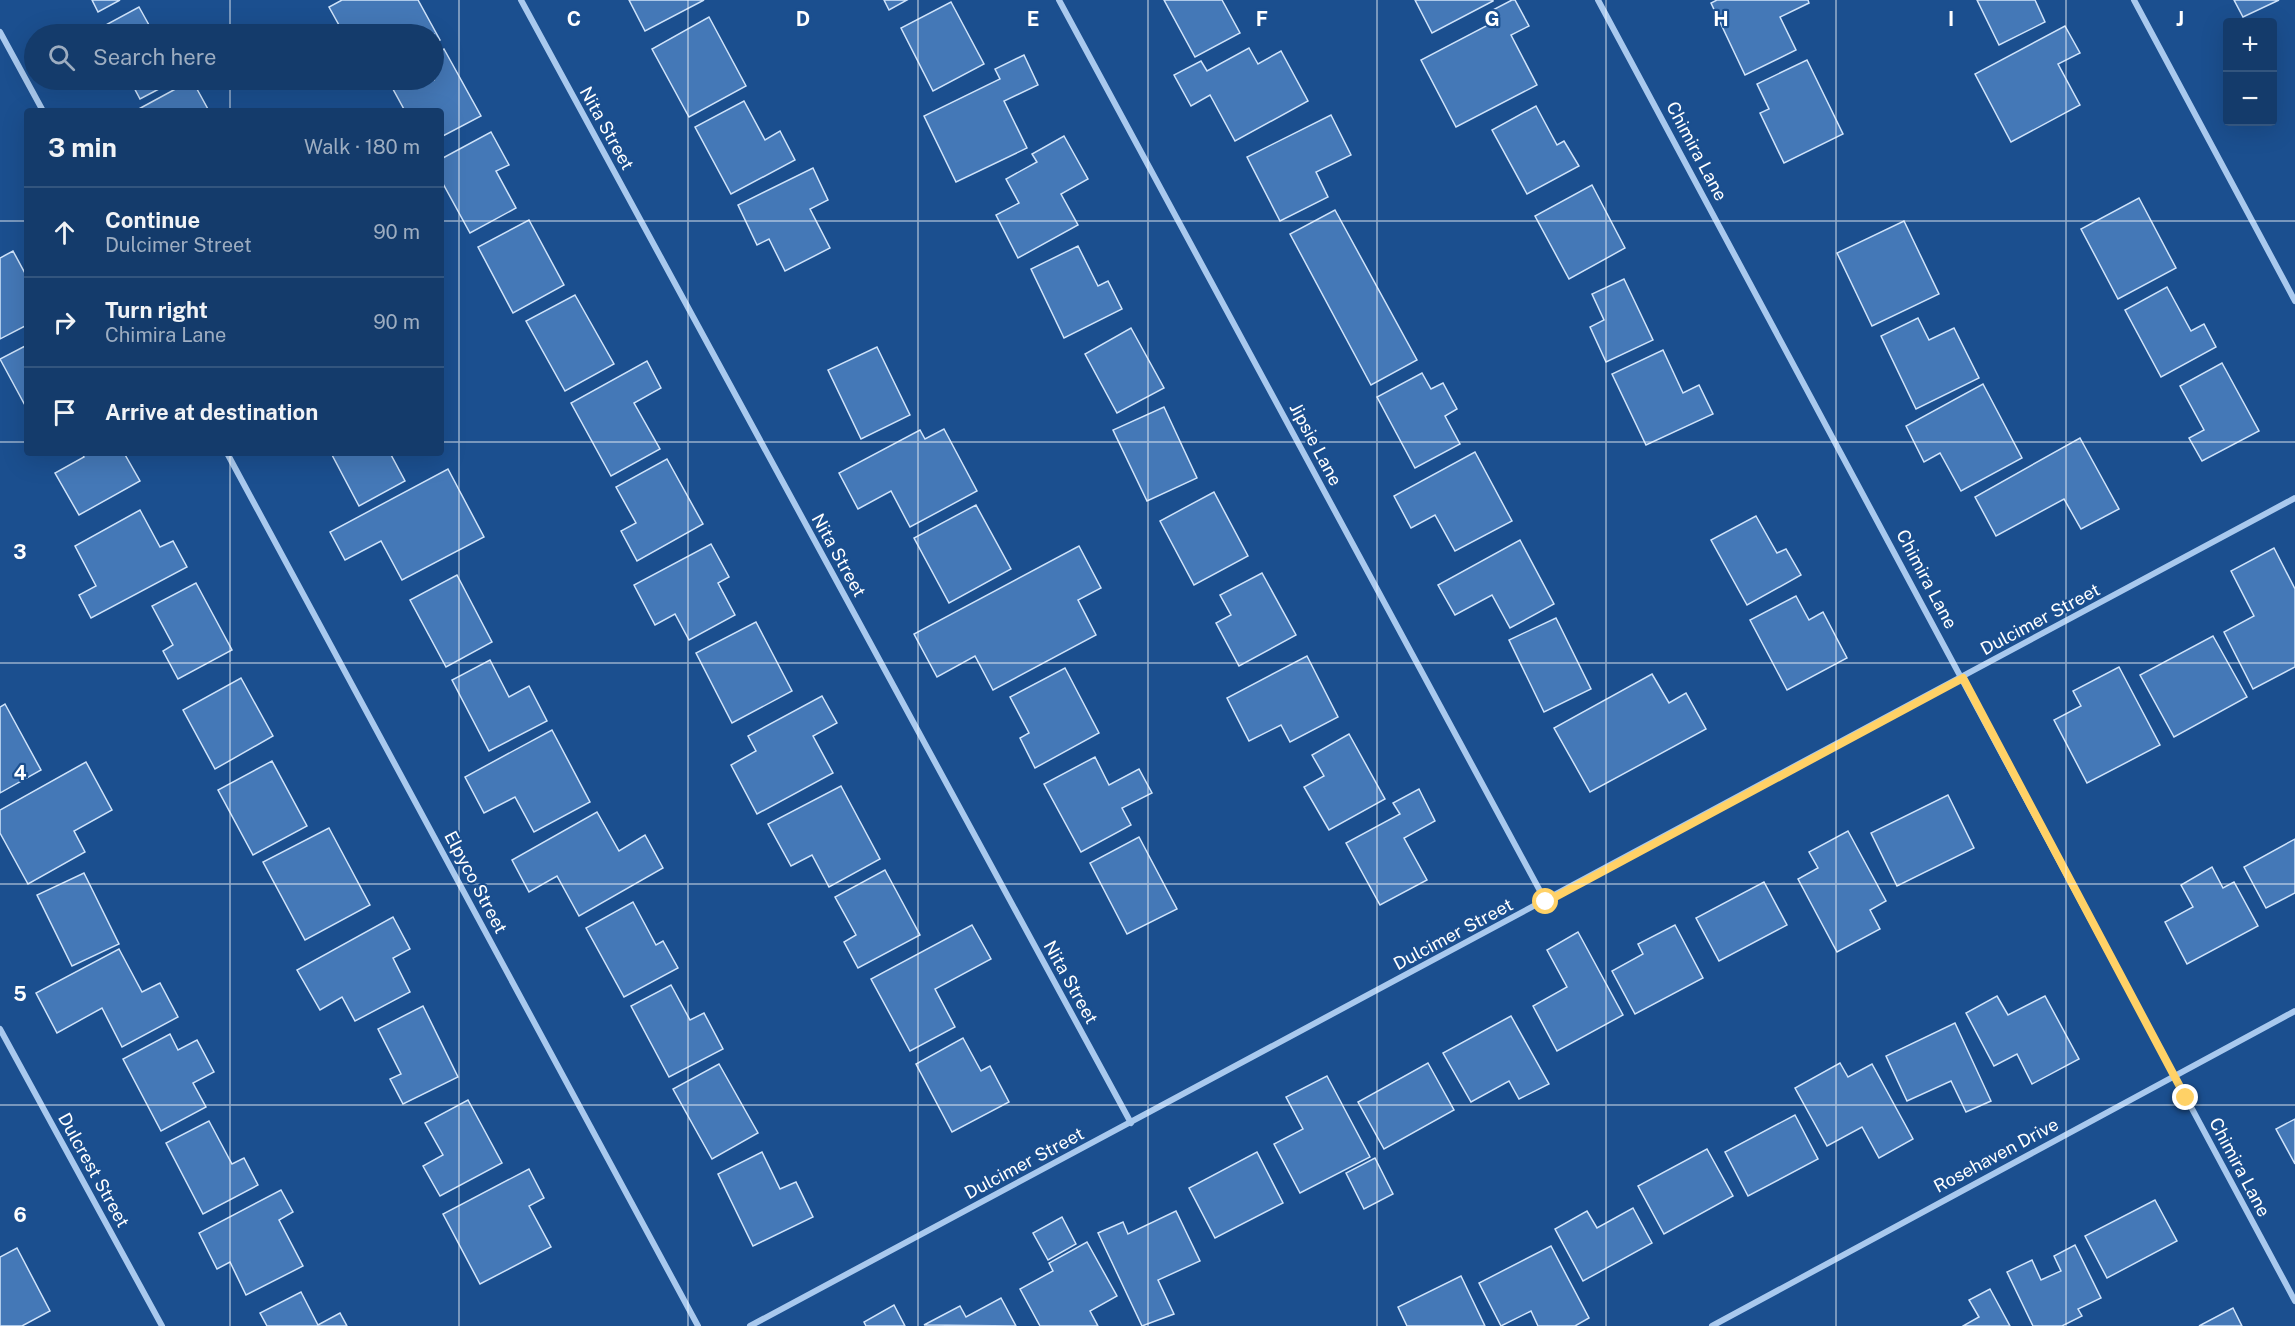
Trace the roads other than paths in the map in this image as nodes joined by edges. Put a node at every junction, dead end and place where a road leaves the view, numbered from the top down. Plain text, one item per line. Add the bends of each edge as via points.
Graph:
1 (520, 0) edge
2 (1059, 0) edge
3 (1598, 0) edge
4 (2134, 0) edge
5 (0, 32) edge
6 (24, 76) edge
7 (32, 90) edge
8 (41, 108) edge
9 (2295, 300) edge
10 (229, 456) edge
11 (2295, 498) edge
12 (1963, 678) junction
13 (1546, 902) junction
14 (2295, 1011) edge
15 (0, 1029) edge
16 (2174, 1076) junction
17 (1131, 1124) junction
18 (2295, 1301) edge
19 (162, 1326) edge
20 (698, 1326) edge
21 (750, 1326) edge
22 (1712, 1326) edge

1 - 17 street, Nita Street
2 - 13 street, Jipsie Lane
3 - 12 street, Chimira Lane
4 - 9 street
5 - 6 street
7 - 8 street
10 - 20 street, Elpyco Street
11 - 12 street, Dulcimer Street
12 - 13 street, Dulcimer Street
12 - 16 street, Chimira Lane
13 - 17 street, Dulcimer Street
14 - 16 street, Rosehaven Drive
15 - 19 street, Dulcrest Street
16 - 18 street, Chimira Lane
16 - 22 street, Rosehaven Drive
17 - 21 street, Dulcimer Street

